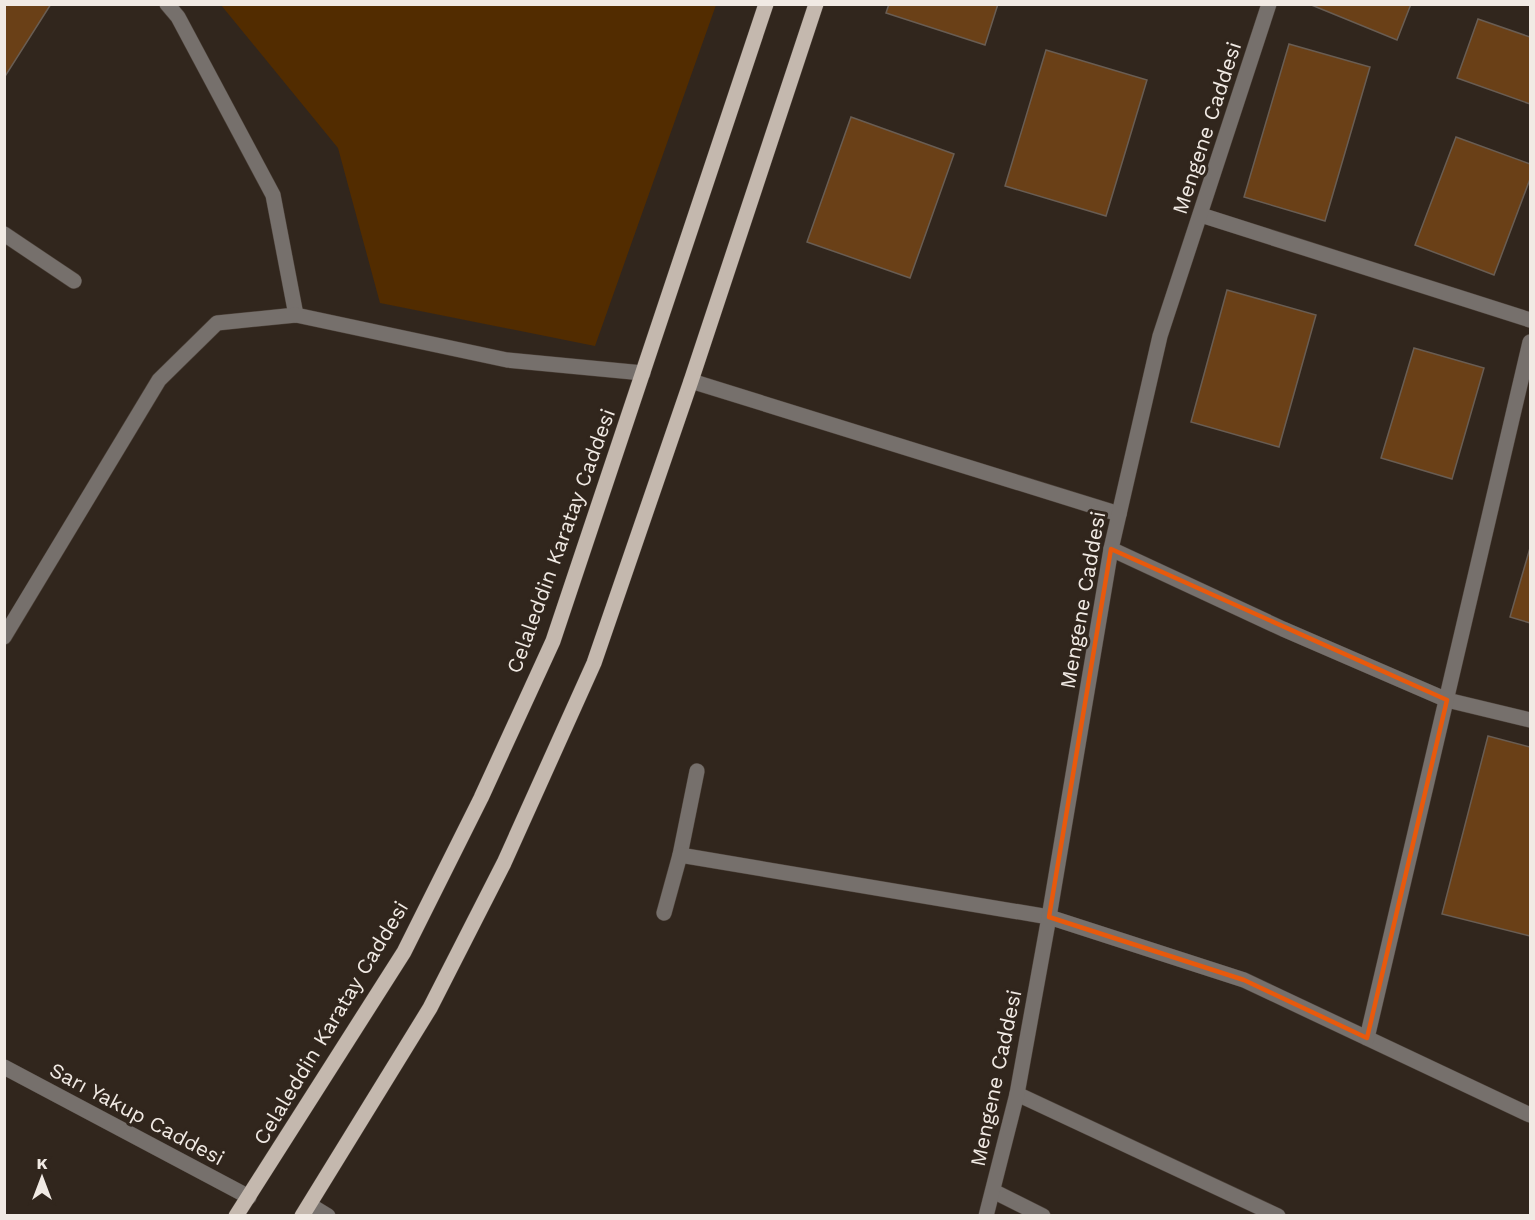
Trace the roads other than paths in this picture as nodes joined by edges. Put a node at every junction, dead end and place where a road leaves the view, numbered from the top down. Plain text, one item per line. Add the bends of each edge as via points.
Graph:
1 (167, 4) edge
2 (766, 4) edge
3 (816, 4) edge
4 (1269, 4) edge
5 (1201, 215) junction
6 (4, 234) edge
7 (74, 280) dead end
8 (296, 315) junction
9 (1530, 320) edge
10 (1530, 342) edge
11 (643, 373) junction
12 (691, 381) junction
13 (1119, 514) junction
14 (1111, 549) junction
15 (5, 634) edge
16 (1447, 700) junction
17 (1530, 720) edge
18 (698, 771) dead end
19 (680, 855) junction
20 (664, 914) dead end
21 (1049, 916) junction
22 (1367, 1038) junction
23 (4, 1067) edge
24 (1017, 1094) junction
25 (1530, 1114) edge
26 (993, 1191) junction
27 (249, 1197) junction
28 (306, 1210) edge
29 (236, 1215) edge
30 (328, 1215) edge
31 (986, 1215) edge
32 (1043, 1215) edge
33 (1278, 1215) edge

1 - 8 street via 178,17 273,195
2 - 11 main road, Celaleddin Karatay Caddesi
3 - 12 main road
4 - 5 street, Mengene Caddesi
5 - 9 street
5 - 13 street, Mengene Caddesi via 1160,336
6 - 7 street
8 - 11 street via 507,360
8 - 15 street via 217,323 159,380
10 - 16 street
11 - 27 main road, Celaleddin Karatay Caddesi via 553,640 481,798 404,952
12 - 13 street
12 - 28 main road via 594,663 504,863 430,1008
13 - 14 street, Mengene Caddesi
14 - 16 street
14 - 21 street, Mengene Caddesi
16 - 17 street
16 - 22 street
18 - 19 street
19 - 20 street
19 - 21 street
21 - 22 street via 1244,980
21 - 24 street, Mengene Caddesi
22 - 25 street
23 - 27 street, Sarı Yakup Caddesi
24 - 26 street, Mengene Caddesi
24 - 33 street
26 - 31 street, Mengene Caddesi
26 - 32 street
27 - 29 main road, Celaleddin Karatay Caddesi
28 - 30 street

